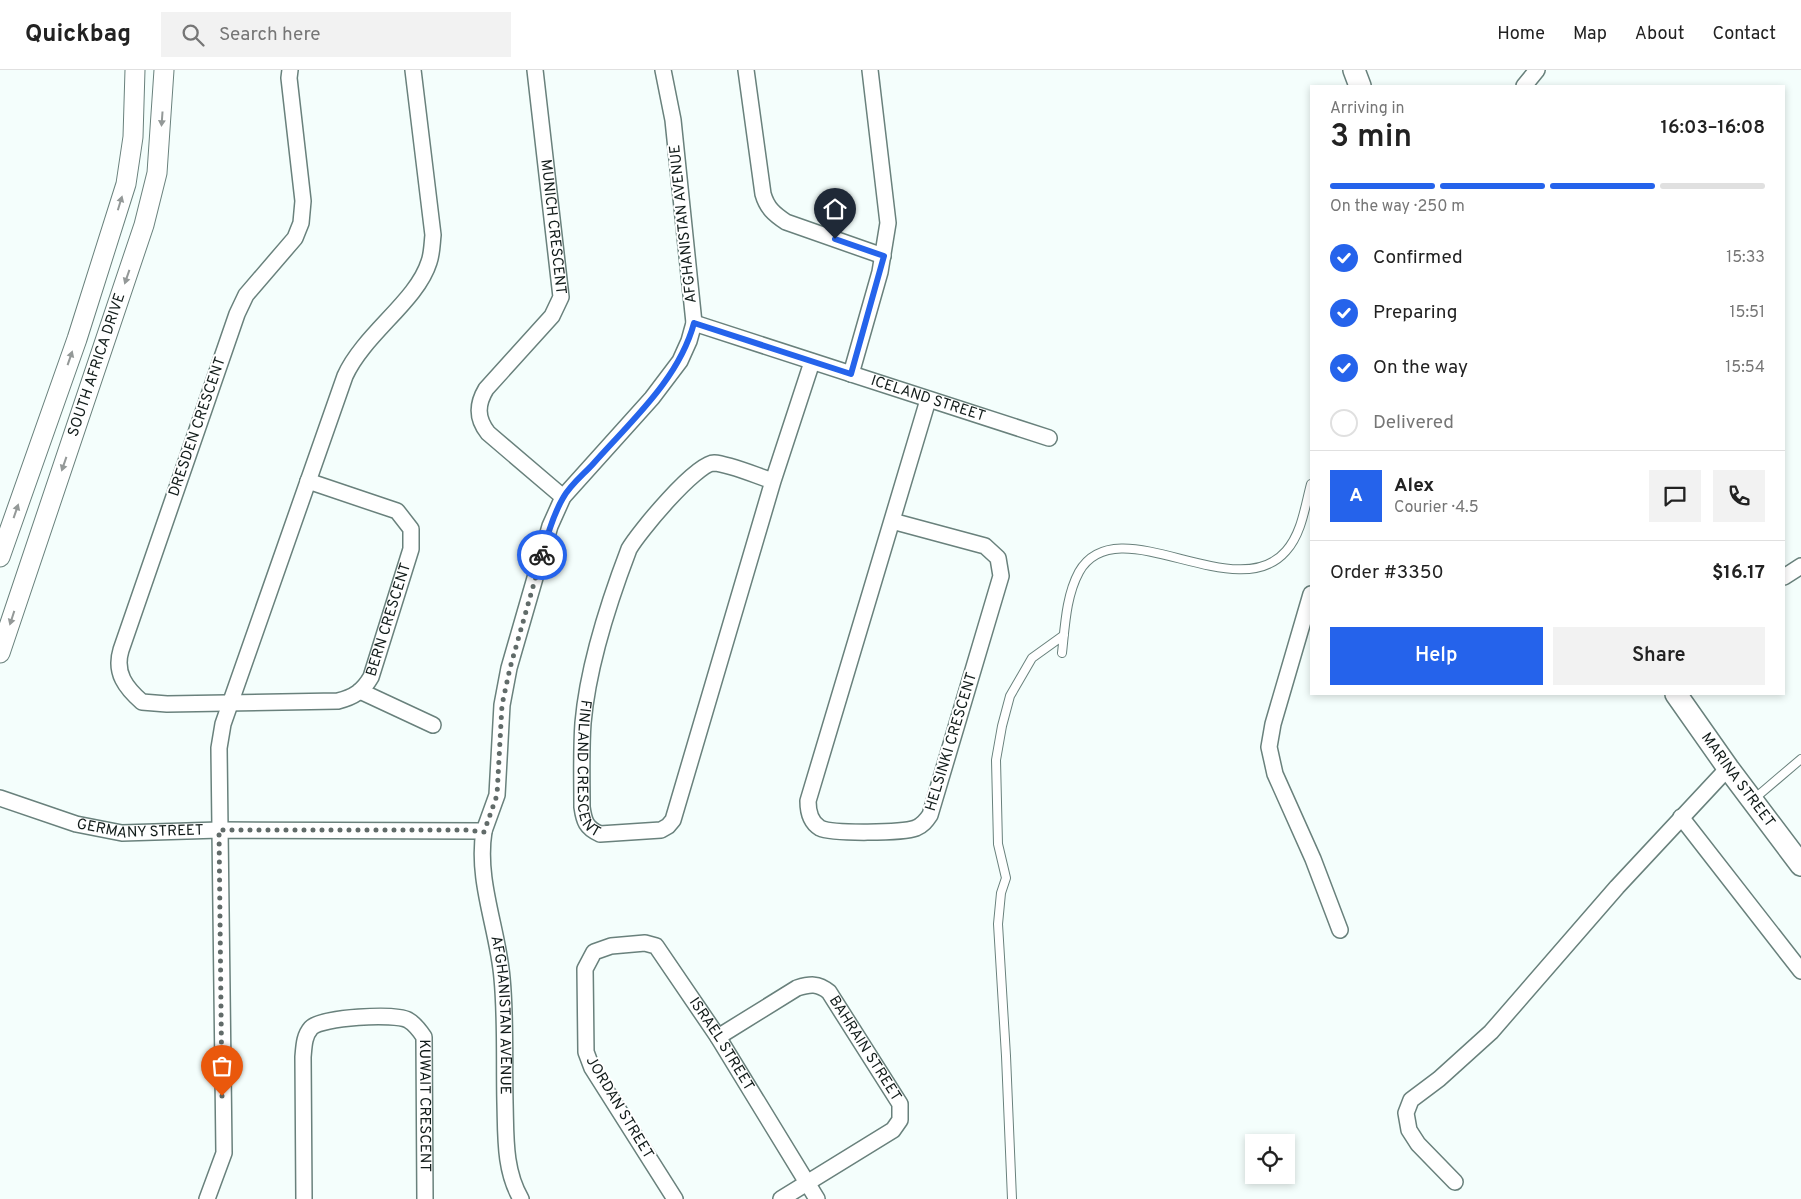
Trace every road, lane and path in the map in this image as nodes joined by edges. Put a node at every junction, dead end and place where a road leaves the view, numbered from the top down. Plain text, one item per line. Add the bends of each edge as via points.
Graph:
1 (135, 70) edge
2 (164, 70) edge
3 (290, 70) edge
4 (413, 70) edge
5 (535, 70) edge
6 (662, 70) edge
7 (746, 70) edge
8 (870, 70) edge
9 (1354, 70) edge
10 (1537, 70) edge
11 (1360, 85) edge
12 (1525, 85) edge
13 (884, 256) junction
14 (694, 323) junction
15 (812, 362) junction
16 (851, 374) junction
17 (928, 400) junction
18 (1049, 438) dead end
19 (308, 481) junction
20 (773, 481) junction
21 (1310, 488) edge
22 (563, 497) junction
23 (892, 520) junction
24 (0, 557) edge
25 (1801, 566) edge
26 (1785, 576) edge
27 (1310, 597) edge
28 (1064, 635) junction
29 (0, 653) edge
30 (1062, 653) dead end
31 (360, 691) junction
32 (1677, 695) edge
33 (231, 704) junction
34 (433, 725) dead end
35 (1801, 759) edge
36 (1728, 768) junction
37 (0, 798) edge
38 (1752, 800) junction
39 (1681, 818) junction
40 (219, 830) junction
41 (484, 832) junction
42 (1801, 865) edge
43 (1340, 930) dead end
44 (594, 952) joint
45 (1801, 971) edge
46 (718, 1037) junction
47 (1455, 1182) dead end
48 (807, 1183) junction
49 (207, 1199) edge
50 (304, 1199) edge
51 (425, 1199) edge
52 (521, 1199) edge
53 (675, 1199) edge
54 (782, 1199) edge
55 (816, 1199) edge
56 (1012, 1199) edge

24 -> 1 street, SOUTH AFRICA DRIVE via 77,339 126,184 133,137
2 -> 29 street, SOUTH AFRICA DRIVE via 157,174 144,225
3 - 33 street, DRESDEN CRESCENT via 303,201 301,223 295,238 246,295 236,314 119,657 122,680 142,702
4 - 19 street via 433,236 429,263 414,289 351,363
5 - 22 street, MUNICH CRESCENT via 560,297 552,316 486,389 478,410 480,421 488,433
6 - 14 street, AFGHANISTAN AVENUE via 673,120
7 - 13 street via 766,205 786,222
8 - 13 street via 888,223
9 - 11 main road
10 - 12 street
13 - 16 street
14 - 15 street, ICELAND STREET
14 - 22 street, AFGHANISTAN AVENUE via 680,361 652,398
15 - 16 street, ICELAND STREET
15 - 20 street, FINLAND CRESCENT
16 - 17 street, ICELAND STREET
17 - 18 street, ICELAND STREET
17 - 23 street, HELSINKI CRESCENT
19 - 31 street, BERN CRESCENT via 397,511 411,529 411,549 371,677
19 - 33 street
20 - 20 street, FINLAND CRESCENT via 673,820 661,830 600,834 594,831 584,820 582,807 583,722 600,641 636,536 685,483 707,465 718,464
21 - 28 lane via 1301,522 1288,550 1277,561 1258,569 1236,570 1124,549 1092,557 1079,572 1069,597
22 - 41 street, AFGHANISTAN AVENUE via 550,526 510,668 502,705 497,795
23 - 23 street, HELSINKI CRESCENT via 808,802 810,818 827,831 907,830 925,823 930,816 1001,576 998,558 985,546
25 - 26 street
27 - 43 street via 1269,747 1275,774 1314,859
28 - 30 lane
28 - 56 lane via 1032,658 1010,696 996,760 998,844 1006,878 998,924
31 - 33 street, BERN CRESCENT via 338,701
31 - 34 street
32 - 36 main road, MARINA STREET
33 - 40 street via 219,748
35 - 38 lane
36 - 38 main road, MARINA STREET
36 - 39 street
37 - 40 street, GERMANY STREET via 76,824 122,833
38 - 42 main road, MARINA STREET
39 - 45 street
39 - 47 street via 1491,1032 1411,1100 1406,1113 1409,1130 1418,1144
40 - 41 street, GERMANY STREET
40 - 49 street via 224,1153
41 - 52 street, AFGHANISTAN AVENUE via 481,848 483,876 496,932 502,978 506,1145 511,1179
44 - 46 street, ISRAEL STREET via 611,946 645,943 656,946
44 - 53 street, JORDAN STREET via 585,969 587,1059
46 - 48 street, ISRAEL STREET
46 - 48 street, BAHRAIN STREET via 797,988 816,984 829,992 894,1094 901,1111 898,1125
48 - 54 street, BAHRAIN STREET
48 - 55 street, ISRAEL STREET
50 - 51 street, KUWAIT CRESCENT via 303,1056 306,1035 318,1023 330,1019 393,1018 408,1020 424,1038

